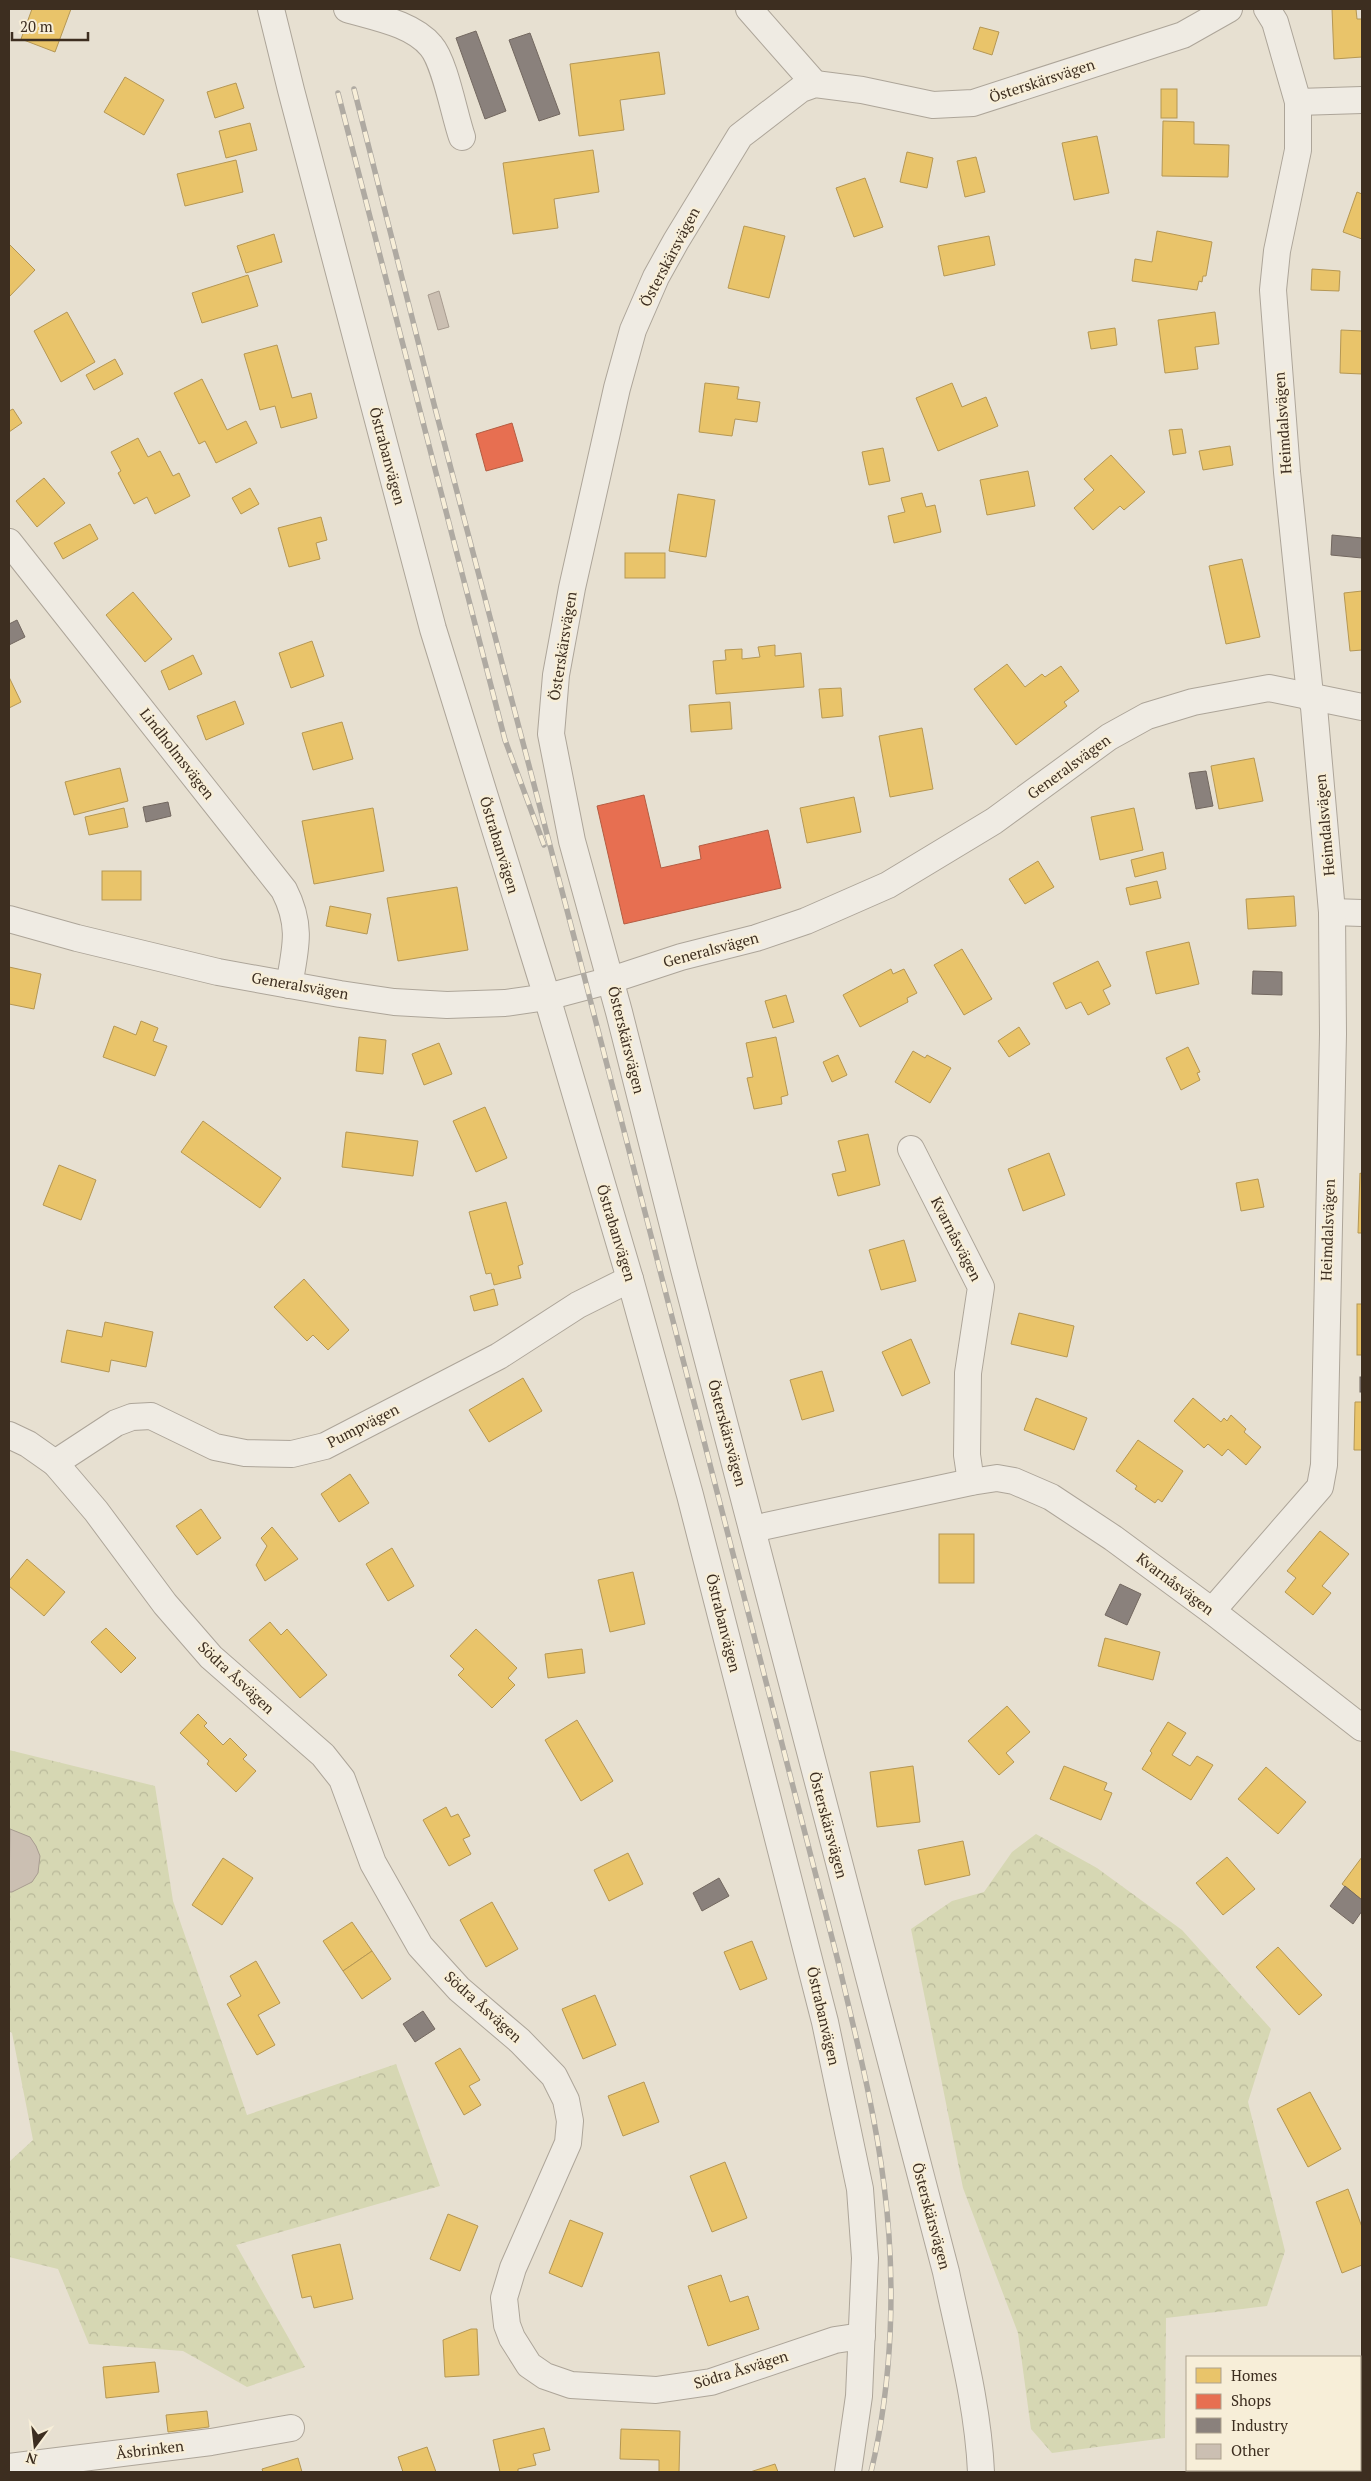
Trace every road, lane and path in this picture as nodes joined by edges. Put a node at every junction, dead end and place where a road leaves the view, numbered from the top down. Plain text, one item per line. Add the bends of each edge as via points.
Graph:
1 (271, 9) edge
2 (347, 9) edge
3 (749, 9) edge
4 (1229, 9) edge
5 (1267, 9) edge
6 (815, 84) junction
7 (1362, 100) edge
8 (1298, 102) junction
9 (462, 137) dead end
10 (9, 542) edge
11 (1310, 695) junction
12 (1362, 707) edge
13 (1332, 912) junction
14 (1362, 913) edge
15 (9, 919) edge
16 (611, 980) junction
17 (289, 985) junction
18 (547, 997) junction
19 (911, 1149) dead end
20 (630, 1279) junction
21 (9, 1434) edge
22 (55, 1463) junction
23 (971, 1482) junction
24 (752, 1529) junction
25 (1212, 1612) junction
26 (1362, 1728) edge
27 (862, 2336) junction
28 (290, 2428) dead end
29 (9, 2467) edge
30 (848, 2472) edge
31 (981, 2472) edge

1 - 18 street, Östrabanvägen via 433,628
2 - 9 street via 415,33 432,46 446,80
3 - 6 street
4 - 6 street, Österskärsvägen via 1183,35 973,104 933,106 862,90
5 - 8 street, Heimdalsvägen via 1275,22
6 - 16 street, Österskärsvägen via 801,89 740,136 656,277 634,330 617,388 572,588 556,675 551,734 572,841
7 - 8 street
8 - 11 street, Heimdalsvägen via 1298,150 1277,251 1273,290 1286,472
10 - 17 street, Lindholmsvägen via 284,890 294,909 298,931
11 - 12 street, Generalsvägen
11 - 13 street, Heimdalsvägen via 1314,707
11 - 16 street, Generalsvägen via 1269,688 1193,702 1147,716 1109,737 994,821 888,885 806,921
13 - 14 street
13 - 25 street, Heimdalsvägen via 1333,1034 1324,1465 1320,1487
15 - 17 street, Generalsvägen via 208,970
16 - 18 street, Generalsvägen
16 - 24 street, Österskärsvägen
17 - 18 street, Generalsvägen via 394,1002 447,1005 505,1003
18 - 20 street, Östrabanvägen
19 - 23 street, Kvarnåsvägen via 981,1287 968,1373 967,1455
20 - 22 street, Pumpvägen via 578,1305 499,1356 325,1446 292,1454 245,1453 215,1447 151,1416 132,1416
20 - 27 street, Östrabanvägen via 690,1495 825,2022 860,2189 866,2274
21 - 22 street, Södra Åsvägen
22 - 27 street, Södra Åsvägen via 96,1511 164,1604 211,1658 323,1755 342,1779 373,1863 420,1946 459,1989 520,2041 554,2076 566,2100 570,2120 568,2143 513,2268 504,2298 512,2338 529,2365 545,2376 570,2385 656,2390 711,2382 835,2340
23 - 24 street, Kvarnåsvägen
23 - 25 street, Kvarnåsvägen via 997,1478 1014,1481 1051,1497 1113,1538
24 - 31 street, Österskärsvägen via 946,2272 971,2389
25 - 26 street, Kvarnåsvägen
27 - 30 street, Östrabanvägen via 859,2396
28 - 29 street, Åsbrinken via 211,2442

